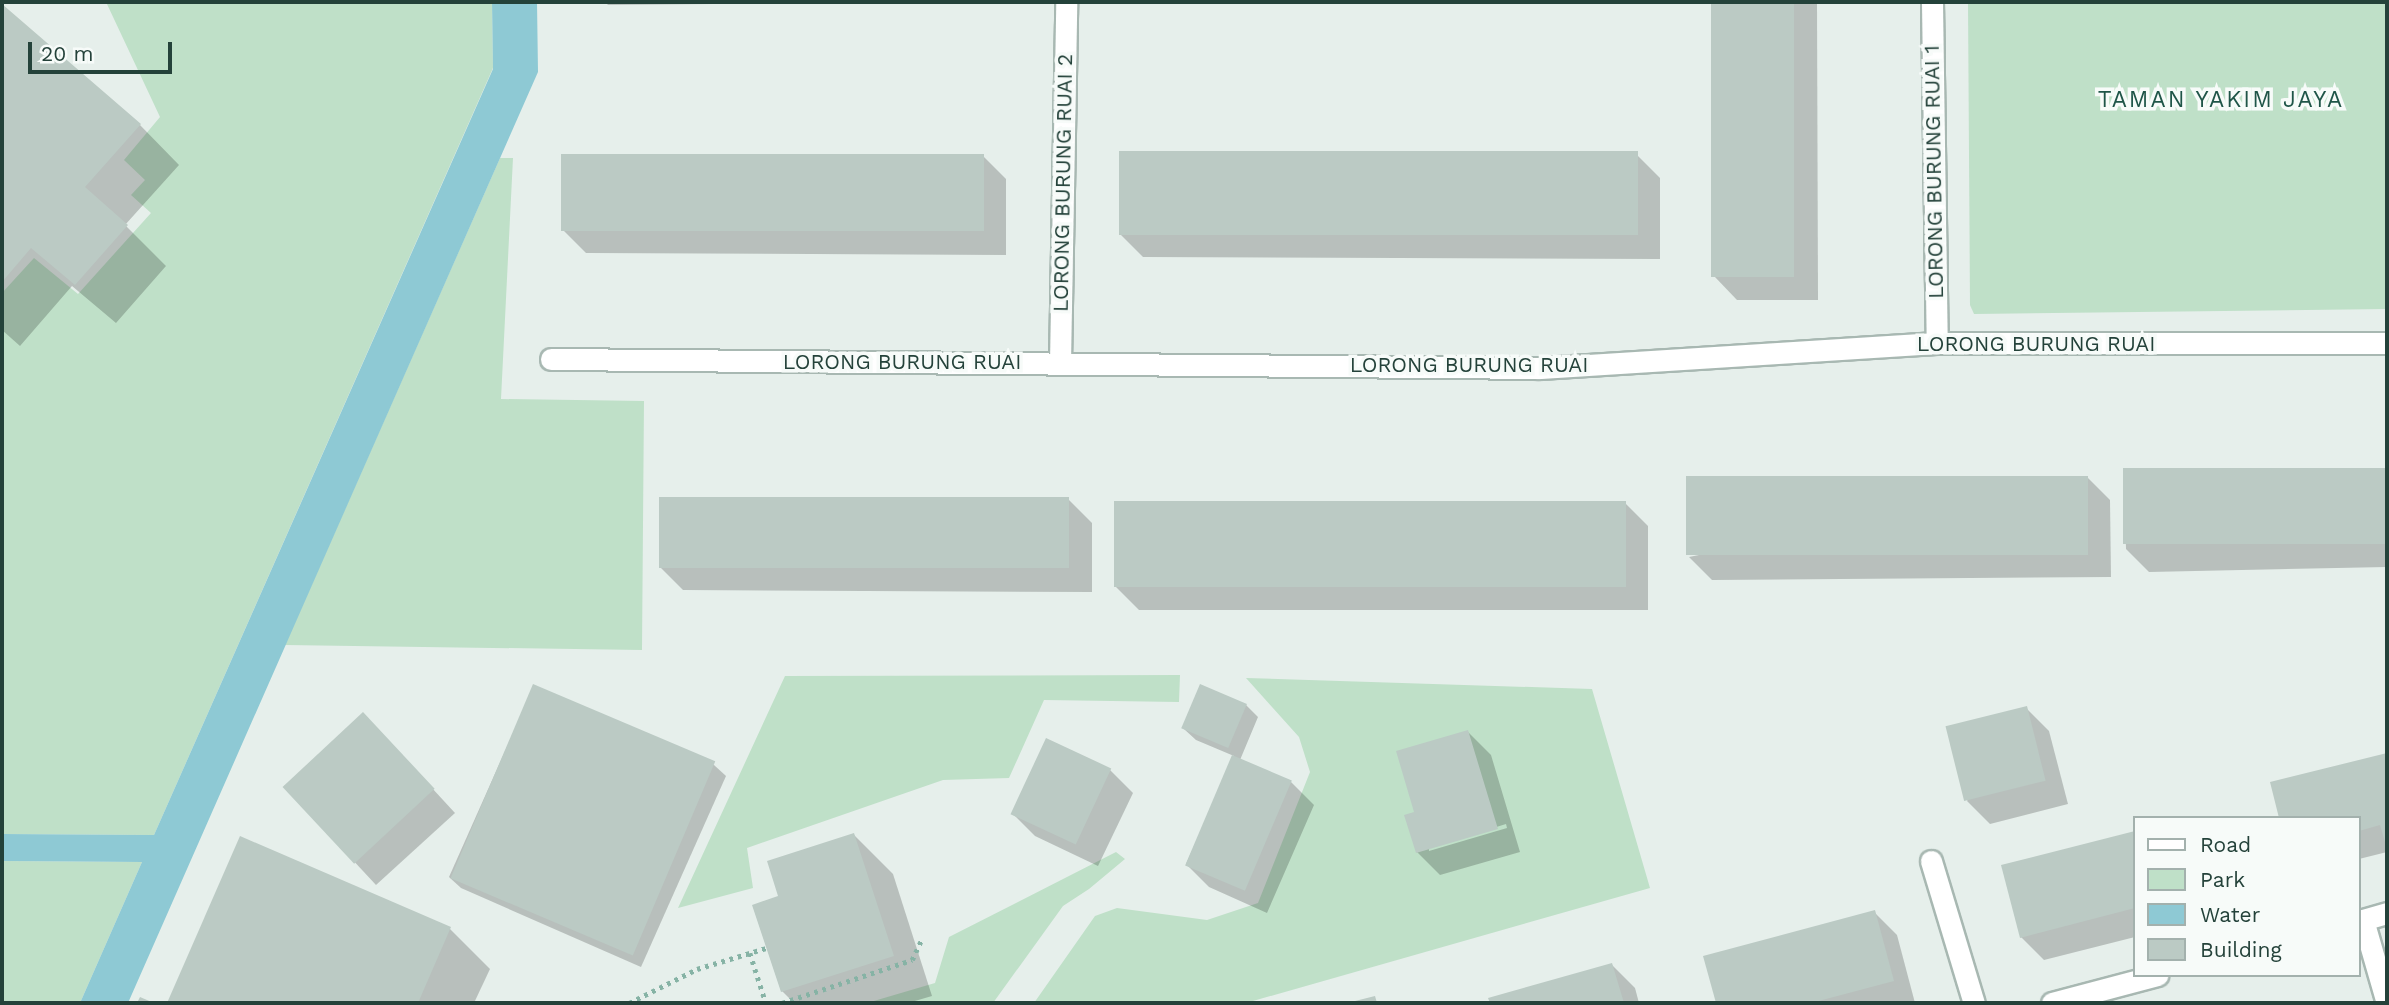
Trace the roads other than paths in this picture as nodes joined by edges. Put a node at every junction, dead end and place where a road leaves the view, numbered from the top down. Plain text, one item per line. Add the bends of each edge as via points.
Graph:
1 (1066, 2) edge
2 (1931, 2) edge
3 (1937, 342) junction
4 (2387, 342) edge
5 (551, 359) dead end
6 (1060, 363) junction
7 (1931, 861) dead end
8 (2387, 913) edge
9 (2361, 921) edge
10 (2150, 977) edge
11 (1974, 1003) edge
12 (2052, 1003) edge
13 (2387, 1003) edge

1 - 6 street, LORONG BURUNG RUAI 2
2 - 3 street, LORONG BURUNG RUAI 1
3 - 4 street, LORONG BURUNG RUAI
3 - 6 street, LORONG BURUNG RUAI via 1539,368
5 - 6 street, LORONG BURUNG RUAI
7 - 11 street
8 - 9 street
9 - 13 street
10 - 12 street

